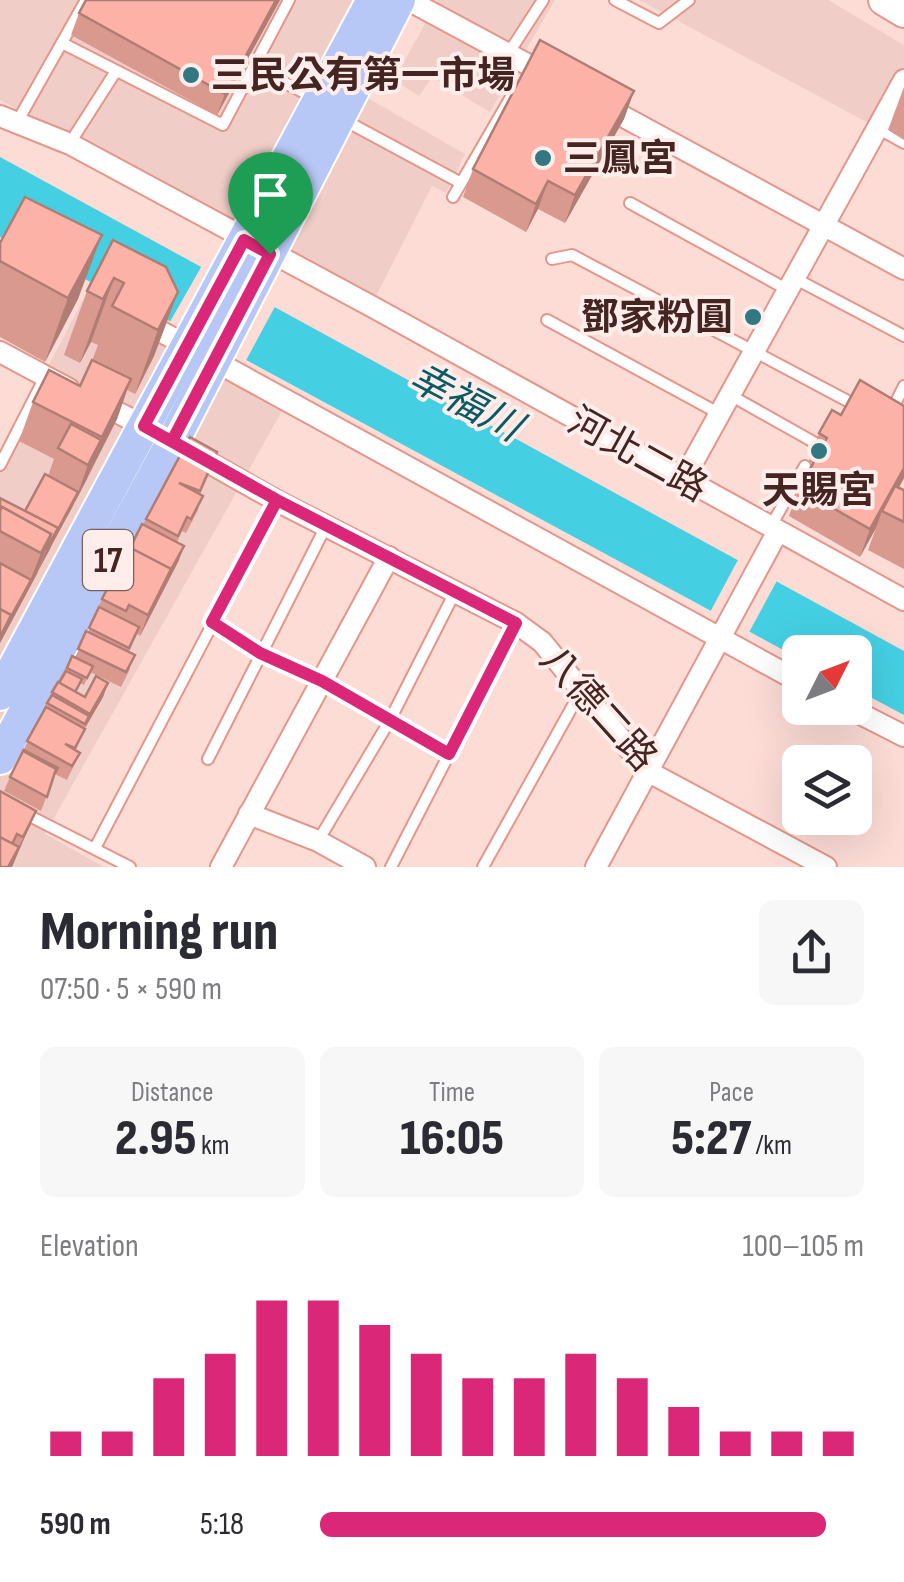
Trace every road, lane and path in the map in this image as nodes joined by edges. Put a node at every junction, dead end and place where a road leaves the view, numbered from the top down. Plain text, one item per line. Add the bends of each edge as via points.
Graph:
1 (86, 0) edge
2 (289, 0) edge
3 (374, 0) edge
4 (400, 0) edge
5 (408, 0) edge
6 (544, 0) edge
7 (615, 0) edge
8 (689, 0) edge
9 (884, 0) edge
10 (904, 12) edge
11 (62, 43) junction
12 (508, 54) junction
13 (529, 66) junction
14 (253, 67) junction
15 (116, 71) junction
16 (904, 80) edge
17 (329, 109) junction
18 (8, 120) edge
19 (877, 128) junction
20 (904, 143) edge
21 (70, 144) junction
22 (461, 183) junction
23 (453, 197) dead end
24 (630, 203) dead end
25 (824, 226) junction
26 (257, 246) junction
27 (552, 259) dead end
28 (904, 269) edge
29 (791, 284) junction
30 (118, 308) edge
31 (548, 320) dead end
32 (904, 336) edge
33 (0, 352) edge
34 (754, 352) junction
35 (199, 353) junction
36 (46, 377) junction
37 (904, 386) edge
38 (725, 404) junction
39 (870, 412) edge
40 (891, 423) edge
41 (158, 434) junction
42 (817, 444) edge
43 (0, 465) edge
44 (806, 466) edge
45 (683, 480) junction
46 (277, 500) junction
47 (327, 526) junction
48 (773, 534) junction
49 (388, 557) junction
50 (456, 590) junction
51 (904, 600) edge
52 (212, 622) junction
53 (516, 623) junction
54 (719, 640) junction
55 (260, 653) junction
56 (782, 673) edge
57 (322, 681) junction
58 (582, 690) junction
59 (0, 694) edge
60 (390, 720) junction
61 (872, 720) edge
62 (904, 736) edge
63 (449, 754) junction
64 (0, 758) edge
65 (208, 759) dead end
66 (647, 771) junction
67 (0, 801) edge
68 (249, 814) junction
69 (318, 840) junction
70 (95, 848) junction
71 (130, 867) edge
72 (221, 867) edge
73 (365, 867) edge
74 (391, 867) edge
75 (484, 867) edge
76 (596, 867) edge
77 (826, 867) edge

1 - 11 lane
2 - 14 lane
3 - 17 main road, 17
4 - 17 main road, 17
5 - 12 street
6 - 12 lane
7 - 8 lane via 659,24
9 - 10 street
11 - 15 lane
11 - 18 lane
12 - 13 street
13 - 22 lane
13 - 25 street
14 - 15 lane via 223,125
14 - 17 lane
15 - 21 lane
16 - 19 street
17 - 22 lane
17 - 26 main road, 17
18 - 21 street, 河北二路
19 - 20 lane
19 - 25 street
21 - 26 street, 河北二路
22 - 23 lane
24 - 29 lane
25 - 28 street
25 - 29 street
26 - 35 main road, 17
26 - 45 street, 河北二路
27 - 34 lane via 572,256
29 - 32 lane
29 - 34 street
30 - 35 street
31 - 38 lane
33 - 36 street, 八德二路
34 - 38 street
34 - 39 lane
35 - 41 main road, 17
35 - 54 street
36 - 41 street, 八德二路
36 - 43 lane
37 - 40 lane
38 - 42 lane
38 - 45 street
41 - 46 street, 八德二路
41 - 59 main road, 17
41 - 64 main road, 17
44 - 48 lane
45 - 48 street, 河北二路
46 - 47 street, 八德二路
46 - 52 lane
47 - 49 street, 八德二路
47 - 55 lane
48 - 51 street, 河北二路
48 - 54 street
49 - 50 street, 八德二路
49 - 57 street
50 - 53 street, 八德二路
50 - 60 lane
52 - 55 lane
52 - 70 lane
53 - 58 street, 八德二路 via 542,642
53 - 63 lane
54 - 56 street
54 - 66 street
55 - 57 lane
55 - 65 lane
57 - 60 lane
57 - 68 street
58 - 66 street, 八德二路
58 - 75 lane
60 - 63 lane
60 - 69 lane
61 - 62 street
63 - 74 lane
66 - 76 street
66 - 77 street, 八德二路
67 - 70 lane
68 - 69 street
68 - 72 street
69 - 73 street
70 - 71 lane

